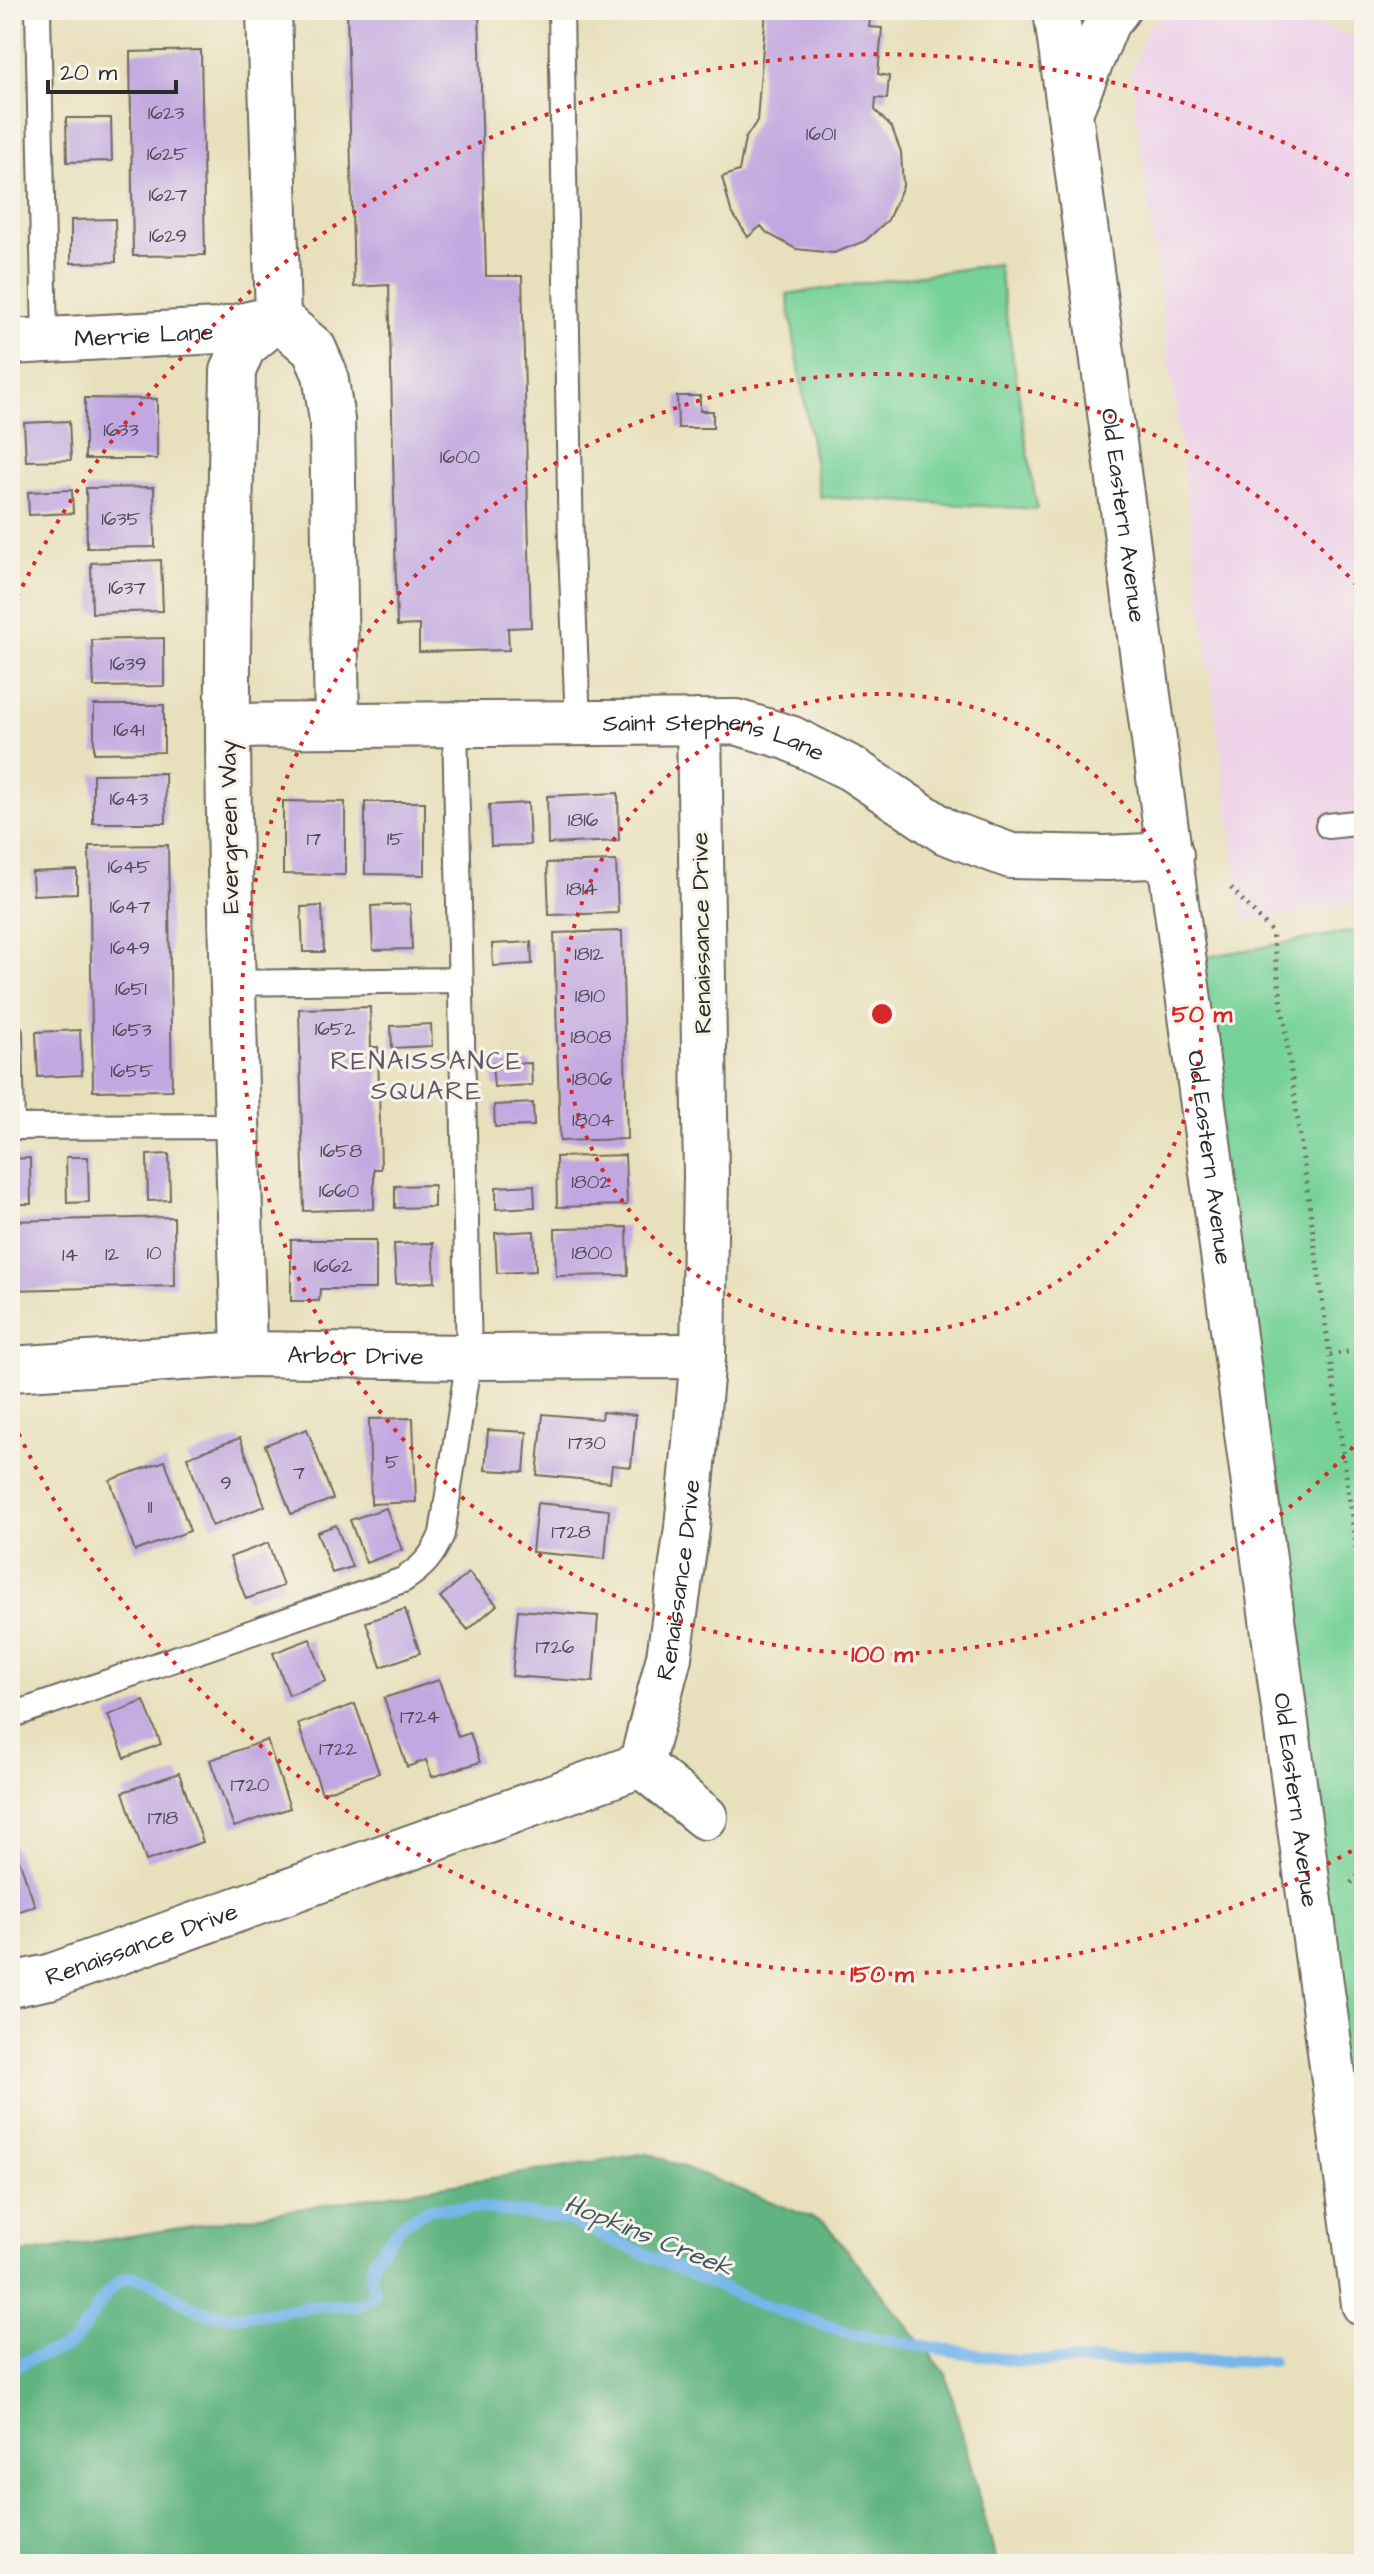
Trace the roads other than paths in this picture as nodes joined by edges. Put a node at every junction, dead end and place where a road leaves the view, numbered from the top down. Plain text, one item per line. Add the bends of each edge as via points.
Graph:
1 (38, 10) edge
2 (269, 10) edge
3 (561, 10) edge
4 (1056, 10) edge
5 (1117, 10) edge
6 (1070, 112) junction
7 (278, 318) junction
8 (27, 341) edge
9 (699, 722) junction
10 (455, 724) junction
11 (578, 724) junction
12 (337, 725) junction
13 (228, 726) junction
14 (1364, 822) edge
15 (1328, 826) dead end
16 (1171, 855) junction
17 (460, 980) junction
18 (232, 983) junction
19 (10, 1033) edge
20 (239, 1126) junction
21 (11, 1127) edge
22 (244, 1354) junction
23 (703, 1356) junction
24 (469, 1357) junction
25 (10, 1369) edge
26 (10, 1716) edge
27 (641, 1765) junction
28 (705, 1817) dead end
29 (10, 1985) edge
30 (1364, 2304) edge

1 - 8 lane
2 - 7 street
3 - 11 lane
4 - 6 street, Old Eastern Avenue
5 - 6 street via 1107,22
6 - 16 street, Old Eastern Avenue
7 - 8 street, Merrie Lane via 218,331
7 - 12 street via 314,349 325,374 332,420
7 - 13 street, Evergreen Way via 243,347 233,371
9 - 11 street, Saint Stephens Lane
9 - 16 street, Saint Stephens Lane via 736,722 790,738 852,769 946,832 1011,856
9 - 23 street, Renaissance Drive via 706,1176
10 - 11 street, Saint Stephens Lane
10 - 12 street, Saint Stephens Lane
10 - 17 lane
12 - 13 street, Saint Stephens Lane
13 - 18 street, Evergreen Way
14 - 15 lane
16 - 30 street, Old Eastern Avenue
17 - 18 lane
17 - 24 lane
18 - 20 street, Evergreen Way
19 - 21 lane
20 - 21 lane
20 - 22 street, Evergreen Way
22 - 24 street, Arbor Drive
22 - 25 street, Arbor Drive
23 - 24 street, Arbor Drive
23 - 27 street, Renaissance Drive via 669,1657
24 - 26 lane via 442,1534 420,1569 403,1580
27 - 28 street
27 - 29 street, Renaissance Drive via 63,1972

